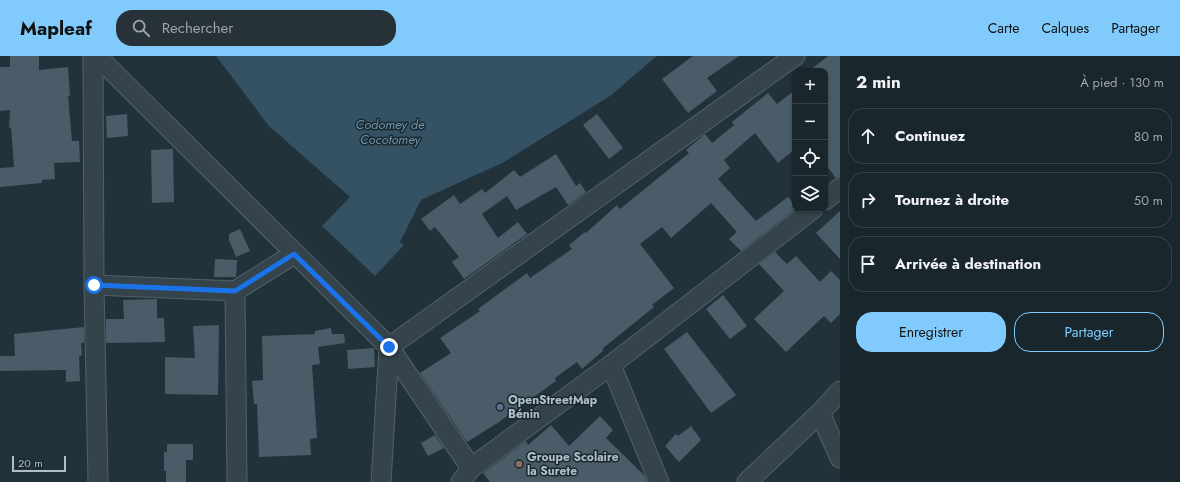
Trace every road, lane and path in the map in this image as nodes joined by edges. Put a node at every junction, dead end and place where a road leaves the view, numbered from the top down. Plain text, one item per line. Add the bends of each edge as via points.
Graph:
1 (94, 56) edge
2 (97, 56) edge
3 (796, 56) edge
4 (840, 188) edge
5 (828, 198) edge
6 (809, 212) edge
7 (294, 254) junction
8 (94, 285) junction
9 (235, 291) junction
10 (389, 347) junction
11 (611, 364) junction
12 (840, 391) edge
13 (820, 413) junction
14 (840, 458) edge
15 (466, 475) edge
16 (98, 482) edge
17 (237, 482) edge
18 (382, 482) edge
19 (660, 482) edge
20 (747, 482) edge

1 - 8 street
2 - 7 street
3 - 10 street
4 - 5 street
6 - 11 street
7 - 9 street
7 - 10 street
8 - 9 street
8 - 16 street
9 - 17 street
10 - 15 street
10 - 18 street
11 - 15 street
11 - 19 street
12 - 13 street
13 - 14 street
13 - 20 street

